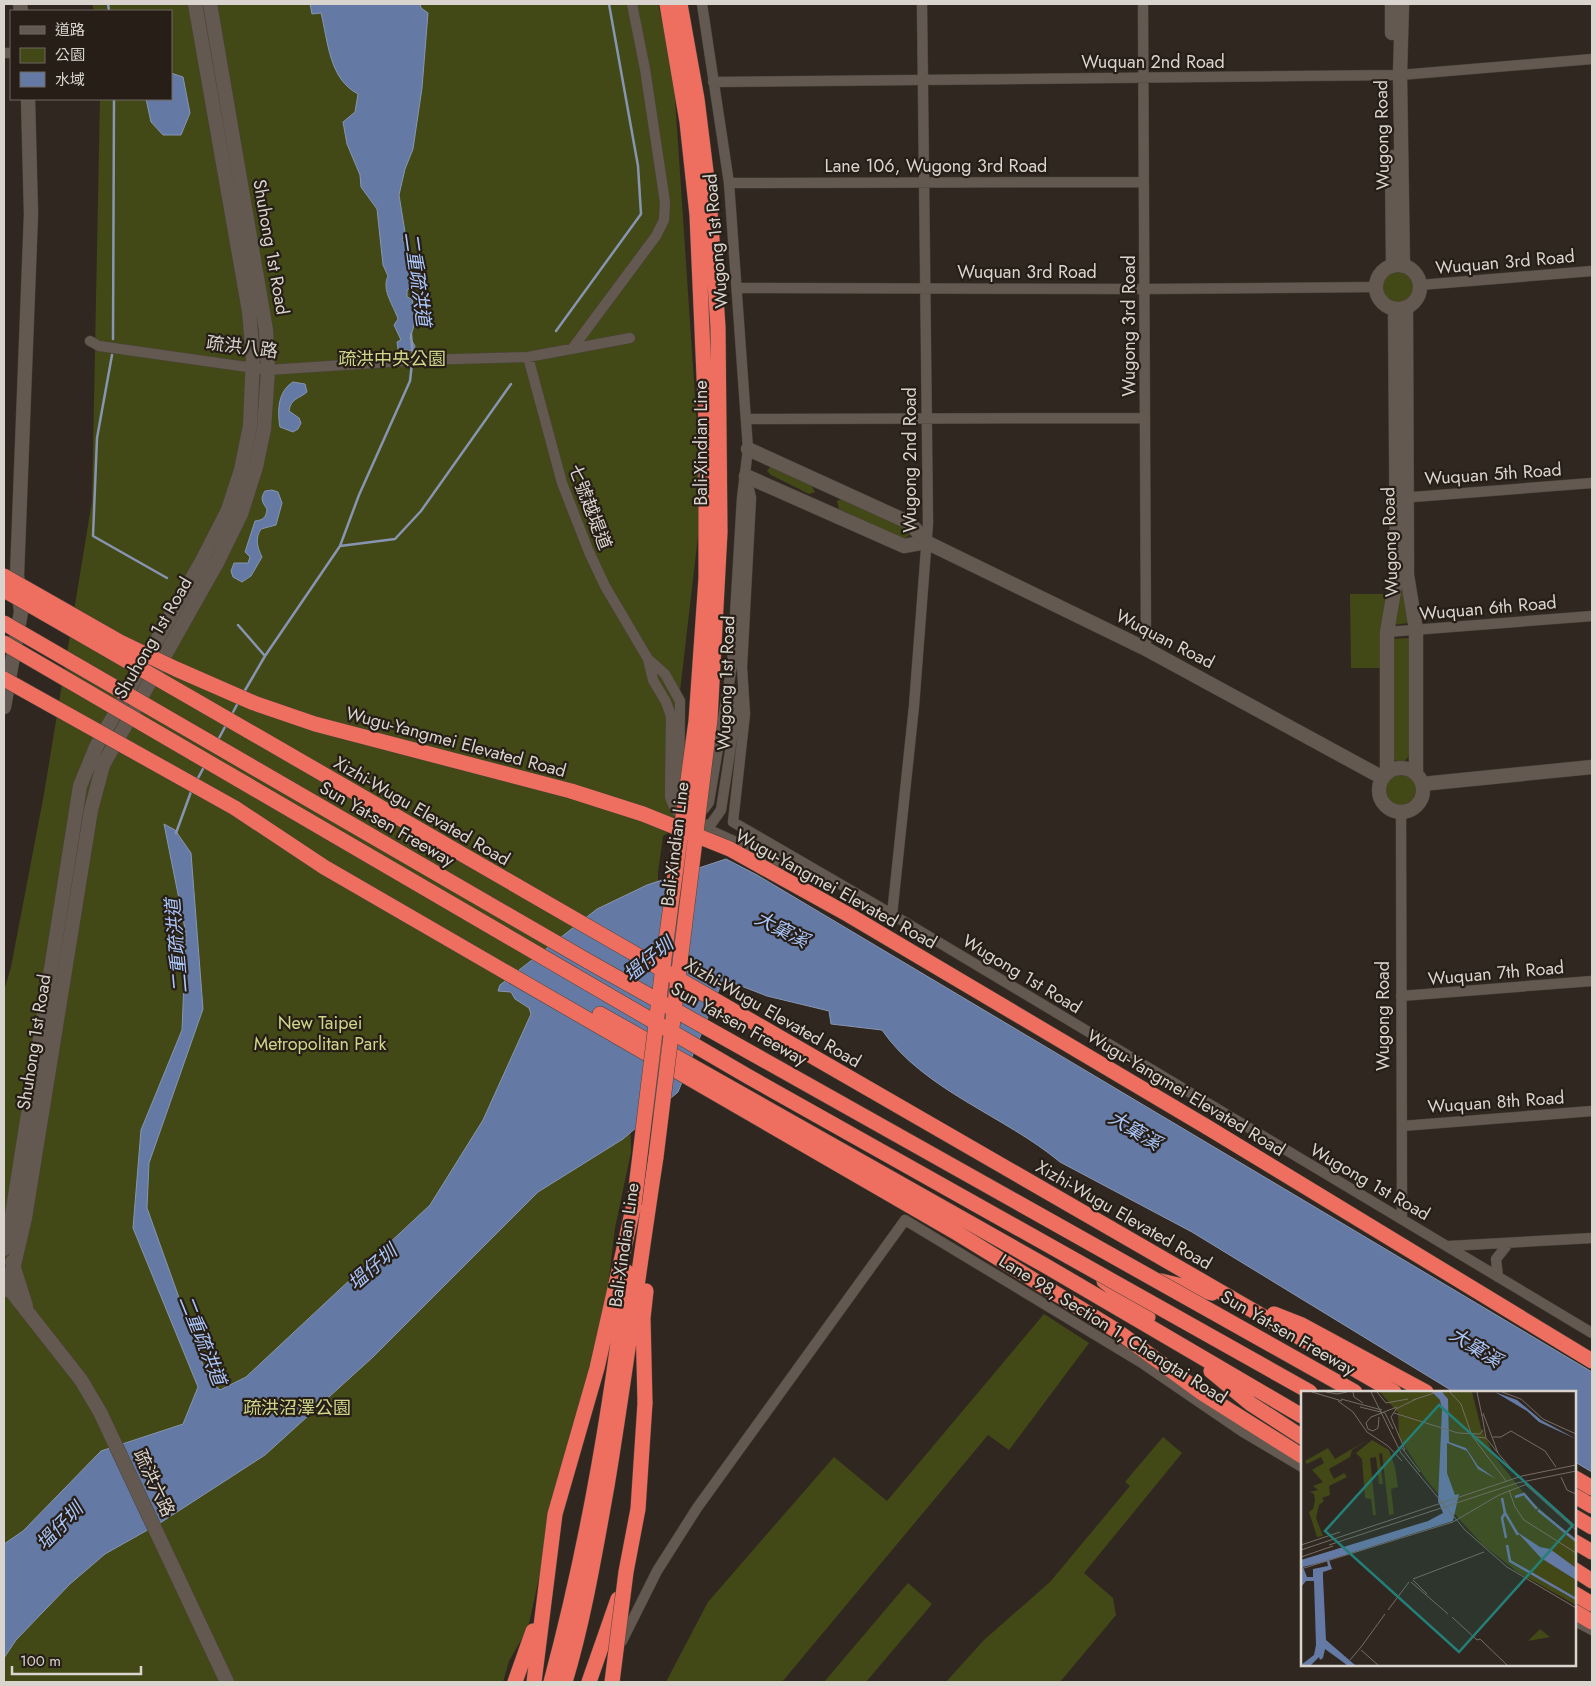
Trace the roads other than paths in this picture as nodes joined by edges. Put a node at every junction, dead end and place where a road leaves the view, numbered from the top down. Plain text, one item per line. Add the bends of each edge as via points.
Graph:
1 (195, 4) edge
2 (210, 4) edge
3 (632, 4) edge
4 (667, 4) edge
5 (680, 4) edge
6 (702, 4) edge
7 (922, 4) edge
8 (1142, 4) edge
9 (1392, 4) edge
10 (1402, 4) edge
11 (1592, 60) edge
12 (1396, 75) junction
13 (1142, 78) junction
14 (924, 79) junction
15 (713, 82) junction
16 (28, 100) edge
17 (1142, 182) junction
18 (729, 183) junction
19 (925, 184) junction
20 (1398, 266) junction
21 (1592, 271) edge
22 (1420, 285) junction
23 (1376, 287) junction
24 (737, 288) junction
25 (926, 289) junction
26 (1145, 289) junction
27 (1400, 308) junction
28 (630, 338) dead end
29 (90, 341) dead end
30 (572, 349) junction
31 (528, 357) junction
32 (253, 367) junction
33 (268, 370) junction
34 (1145, 418) junction
35 (746, 419) junction
36 (925, 419) junction
37 (748, 449) junction
38 (746, 476) junction
39 (1592, 483) edge
40 (1402, 498) junction
41 (926, 542) junction
42 (4, 576) edge
43 (4, 590) edge
44 (1592, 616) edge
45 (4, 623) edge
46 (1416, 630) junction
47 (1387, 632) junction
48 (4, 643) edge
49 (1146, 649) junction
50 (648, 659) junction
51 (737, 666) junction
52 (4, 679) edge
53 (4, 706) edge
54 (1592, 766) edge
55 (1385, 775) junction
56 (1419, 779) junction
57 (235, 808) junction
58 (1401, 812) junction
59 (702, 826) junction
60 (878, 906) junction
61 (892, 915) junction
62 (1592, 981) edge
63 (1402, 996) junction
64 (1592, 1112) edge
65 (1402, 1126) junction
66 (656, 1157) junction
67 (634, 1204) junction
68 (1402, 1219) junction
69 (1592, 1238) edge
70 (1508, 1244) junction
71 (1448, 1246) junction
72 (4, 1249) edge
73 (14, 1265) junction
74 (1086, 1265) junction
75 (1498, 1277) junction
76 (1158, 1280) junction
77 (5, 1285) edge
78 (28, 1311) junction
79 (1592, 1333) edge
80 (1592, 1361) edge
81 (1308, 1391) edge
82 (1353, 1391) edge
83 (1392, 1391) edge
84 (1424, 1391) edge
85 (1301, 1415) edge
86 (1301, 1436) edge
87 (1301, 1455) edge
88 (1301, 1466) edge
89 (1576, 1479) edge
90 (1592, 1488) edge
91 (1576, 1497) edge
92 (1592, 1506) edge
93 (554, 1514) junction
94 (1576, 1518) edge
95 (1592, 1527) edge
96 (1576, 1543) edge
97 (1592, 1552) edge
98 (1576, 1567) edge
99 (1576, 1571) edge
100 (626, 1572) junction
101 (1592, 1575) edge
102 (1592, 1581) edge
103 (1576, 1595) edge
104 (1592, 1604) edge
105 (1576, 1613) edge
106 (1576, 1622) edge
107 (1592, 1622) edge
108 (1592, 1630) edge
109 (226, 1682) edge
110 (515, 1682) edge
111 (534, 1682) edge
112 (551, 1682) edge
113 (565, 1682) edge
114 (589, 1682) edge
115 (608, 1682) edge
116 (612, 1682) edge

1 - 32 street, Shuhong 1st Road via 249,311
2 - 33 street, Shuhong 1st Road via 266,330
3 - 30 street via 665,202 664,220 656,236
4 - 67 highway, Bali-Xindian Line, bridge via 687,122 696,215 706,412 706,578 696,721
5 - 66 highway, Bali-Xindian Line, bridge via 697,98 713,246 719,383 720,532 710,719
6 - 15 street, Wugong 1st Road
7 - 14 street, Wugong 2nd Road
8 - 13 street, Wugong 3rd Road
9 - 12 street, Wugong Road
10 - 12 street, Wugong Road
11 - 12 street, Wuquan 2nd Road
12 - 13 street, Wuquan 2nd Road
12 - 20 street, Wugong Road
13 - 14 street, Wuquan 2nd Road
13 - 17 street, Wugong 3rd Road
14 - 15 street, Wuquan 2nd Road
14 - 19 street, Wugong 2nd Road
15 - 18 street, Wugong 1st Road
16 - 53 street via 32,214 17,575 21,612
17 - 19 street, Lane 106, Wugong 3rd Road
17 - 26 street, Wugong 3rd Road
18 - 19 street, Lane 106, Wugong 3rd Road
18 - 24 street, Wugong 1st Road
19 - 25 street, Wugong 2nd Road
20 - 22 street via 1415,273
20 - 23 street via 1379,276
21 - 22 street, Wuquan 3rd Road
22 - 27 street via 1415,301
23 - 26 street, Wuquan 3rd Road
23 - 27 street via 1382,302
24 - 25 street, Wuquan 3rd Road
24 - 35 street, Wugong 1st Road
25 - 26 street, Wuquan 3rd Road
25 - 36 street, Wugong 2nd Road
26 - 34 street, Wugong 3rd Road
27 - 40 street, Wugong Road
28 - 30 street, 疏洪八路
29 - 32 street, 疏洪八路 via 99,346
30 - 31 street, 疏洪八路
31 - 33 street, 疏洪八路
31 - 50 street, 七號越堤道 via 560,475 576,519 604,586
32 - 33 street, 疏洪八路
32 - 72 street, Shuhong 1st Road via 250,426 228,510 96,747 80,786
33 - 73 street, Shuhong 1st Road via 264,429 256,467 240,514 218,561 103,765 90,810 26,1218
34 - 36 street
34 - 49 street, Wugong 3rd Road
35 - 36 street
35 - 37 street, Wugong 1st Road
36 - 41 street, Wugong 2nd Road
37 - 38 street, Wugong 1st Road
37 - 41 street, Wuquan Road via 910,523
38 - 41 street via 904,546
38 - 51 street, Wugong 1st Road via 751,498
39 - 40 street, Wuquan 5th Road
40 - 46 street, Wugong Road via 1407,575
40 - 47 street, Wugong Road via 1397,574
41 - 49 street, Wuquan Road
41 - 61 street, Wugong 2nd Road via 914,706
42 - 80 highway, Wugu-Yangmei Elevated Road, bridge via 120,642 254,703 315,724 580,794 643,814 730,849 1208,1127
43 - 83 highway, Xizhi-Wugu Elevated Road, bridge
44 - 46 street, Wuquan 6th Road
45 - 76 highway, Sun Yat-sen Freeway, bridge via 582,958
46 - 47 street, Wuquan 6th Road
46 - 56 street, Wugong Road
47 - 55 street, Wugong Road
48 - 74 highway, Sun Yat-sen Freeway, bridge via 749,1077
49 - 55 street, Wuquan Road
50 - 51 street, 七號越堤道 via 665,674 680,701 679,795 686,808 696,811 704,809 709,802
50 - 59 street, 七號越堤道 via 653,680 671,716 672,806 686,819
51 - 59 street via 722,810 711,824
51 - 60 street, Wugong 1st Road via 745,714 733,822
52 - 57 highway, bridge
54 - 56 street
55 - 56 street via 1405,768
55 - 58 street via 1379,789 1382,800 1390,809
56 - 58 street via 1422,796 1417,806
57 - 85 highway, bridge via 1046,1266
57 - 87 highway, bridge via 324,867 815,1150 1109,1326 1202,1393
58 - 63 street, Wugong Road
59 - 60 street, 七號越堤道
60 - 61 street, Wugong 1st Road
61 - 68 street, Wugong 1st Road
62 - 63 street, Wuquan 7th Road
63 - 65 street, Wugong Road
64 - 65 street, Wuquan 8th Road
65 - 68 street, Wugong Road
66 - 100 highway, bridge via 643,1318 644,1403 640,1482
66 - 113 highway, Bali-Xindian Line via 602,1512 576,1645
67 - 93 highway via 598,1368
67 - 112 highway, Bali-Xindian Line via 604,1442
68 - 71 street, Wugong 1st Road
69 - 70 street
70 - 71 street
70 - 75 street via 1496,1260
71 - 75 street, Wugong 1st Road
72 - 73 street, 疏洪六路
73 - 77 street, Shuhong 1st Road
73 - 78 street, 疏洪六路
74 - 81 highway, Sun Yat-sen Freeway, bridge
74 - 86 highway, bridge via 1250,1404
75 - 79 street, Wugong 1st Road
76 - 82 highway, Sun Yat-sen Freeway, bridge
76 - 84 highway via 1228,1297 1302,1325
77 - 78 street, 疏洪六路
78 - 109 street, 疏洪六路 via 80,1380 114,1439
88 - 115 street, Lane 98, Section 1, Chengtai Road via 1243,1432 1142,1363 905,1220 697,1508 657,1571 623,1635
89 - 90 highway
91 - 92 highway
93 - 110 highway via 532,1634
93 - 111 highway
94 - 95 highway
96 - 97 highway
98 - 101 highway
99 - 102 highway
100 - 114 highway, bridge
100 - 116 highway, bridge
103 - 104 highway
105 - 107 highway
106 - 108 street

